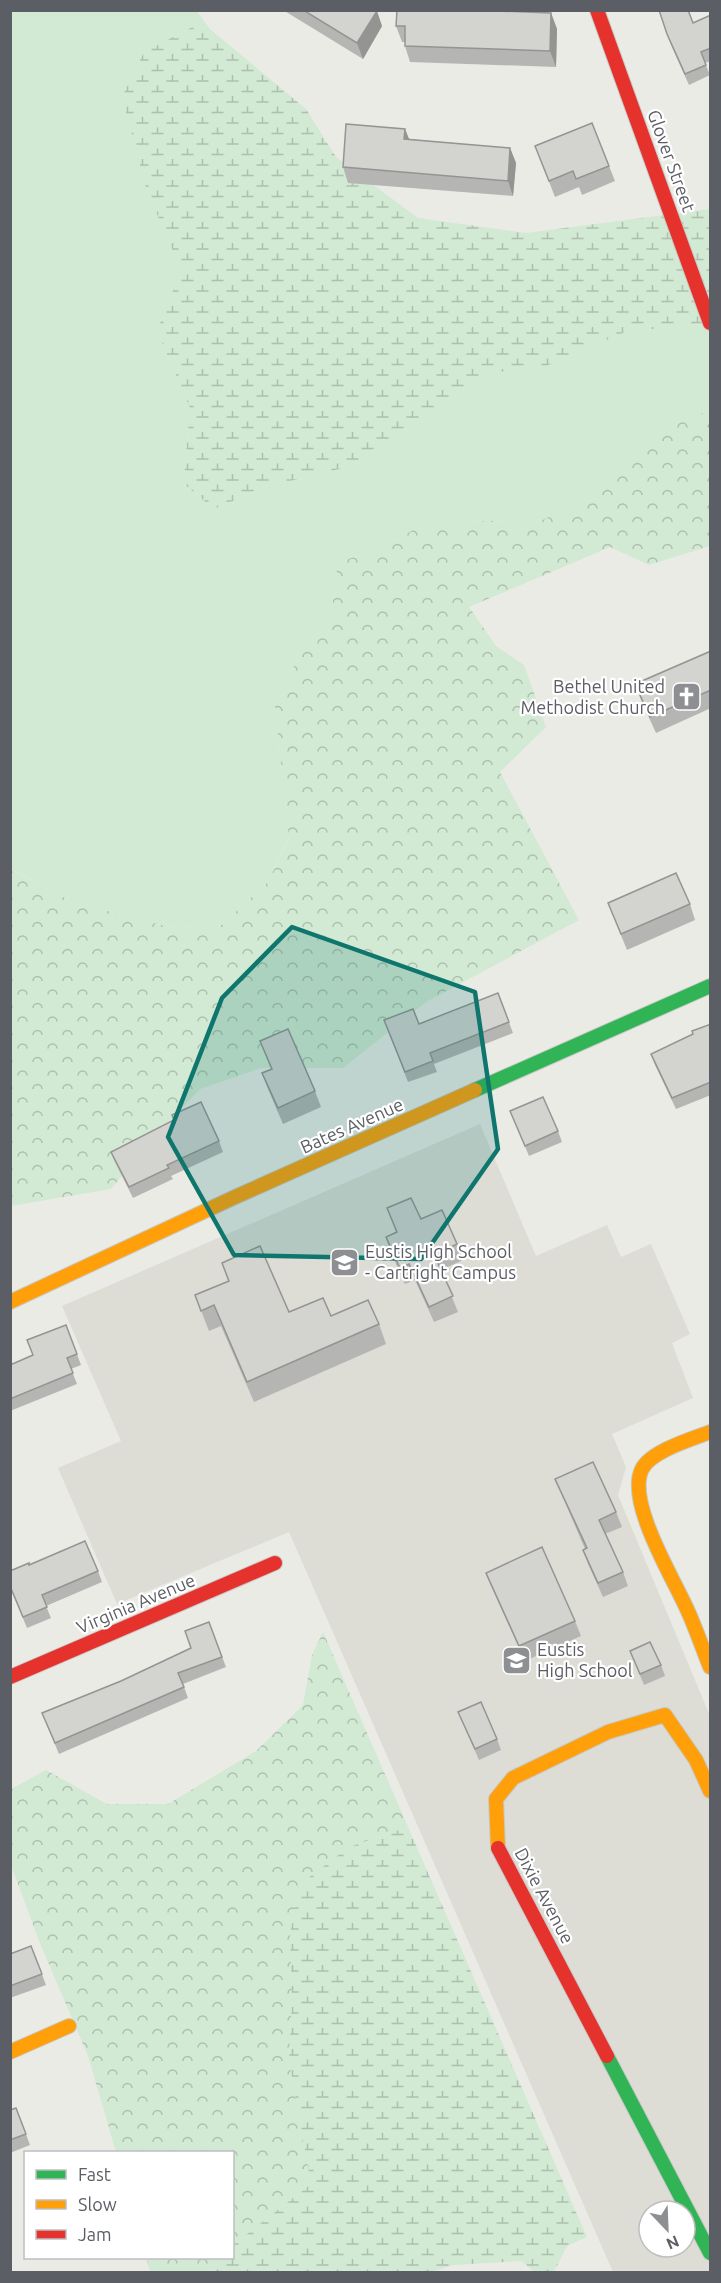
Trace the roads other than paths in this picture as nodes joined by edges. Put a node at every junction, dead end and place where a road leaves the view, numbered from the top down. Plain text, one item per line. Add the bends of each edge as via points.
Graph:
1 (597, 10) edge
2 (711, 323) edge
3 (711, 986) edge
4 (10, 1302) edge
5 (711, 1432) edge
6 (275, 1563) dead end
7 (711, 1667) edge
8 (10, 1677) edge
9 (711, 1791) edge
10 (69, 2026) dead end
11 (10, 2052) edge
12 (711, 2253) edge

1 - 2 street, Glover Street
3 - 4 street, Bates Avenue via 235,1197
5 - 7 street via 648,1461 642,1468 638,1488 653,1541
6 - 8 street, Virginia Avenue
9 - 12 street, Dixie Avenue via 696,1760 665,1715 608,1732 513,1778 496,1799 498,1848
10 - 11 street

